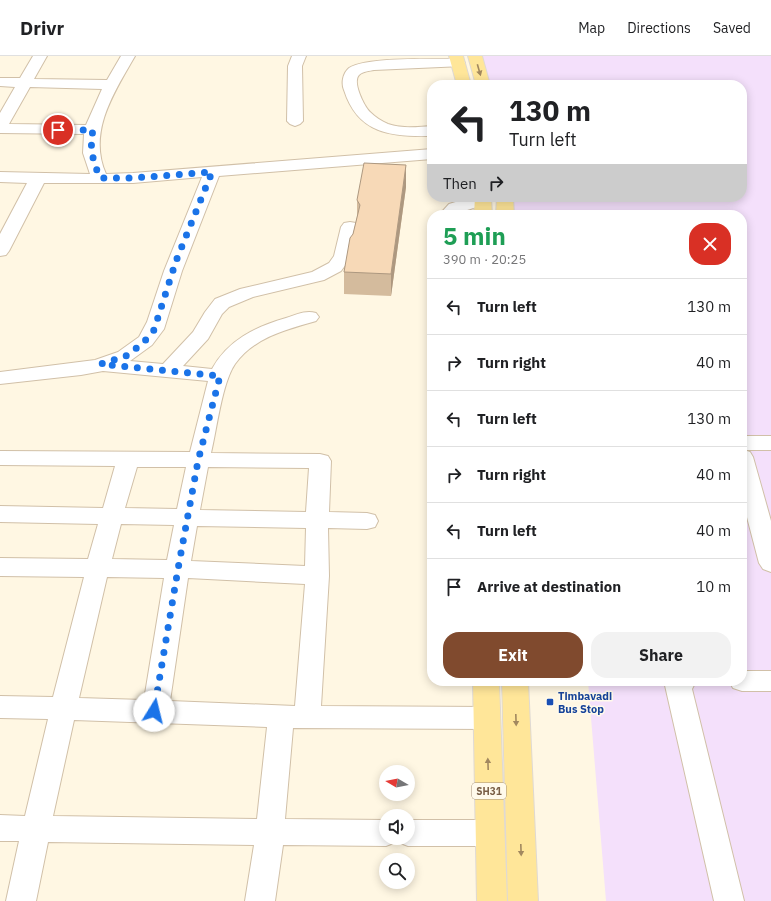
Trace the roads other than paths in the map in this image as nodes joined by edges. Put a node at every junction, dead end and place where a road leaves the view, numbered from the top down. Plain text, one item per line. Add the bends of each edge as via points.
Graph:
1 (40, 56) edge
2 (128, 56) edge
3 (299, 56) edge
4 (475, 56) edge
5 (457, 60) edge
6 (463, 80) edge
7 (482, 80) edge
8 (0, 82) edge
9 (25, 82) junction
10 (112, 85) junction
11 (295, 121) dead end
12 (0, 127) edge
13 (93, 130) junction
14 (427, 131) edge
15 (427, 154) edge
16 (212, 172) junction
17 (0, 177) edge
18 (38, 178) junction
19 (100, 178) junction
20 (483, 204) edge
21 (453, 210) edge
22 (350, 227) dead end
23 (2, 241) edge
24 (309, 317) dead end
25 (101, 364) junction
26 (168, 371) junction
27 (220, 376) junction
28 (0, 378) edge
29 (747, 443) edge
30 (771, 443) edge
31 (0, 458) edge
32 (128, 460) junction
33 (198, 461) junction
34 (747, 475) edge
35 (0, 514) edge
36 (111, 516) junction
37 (188, 517) junction
38 (317, 521) junction
39 (367, 521) dead end
40 (771, 563) edge
41 (0, 567) edge
42 (97, 568) junction
43 (178, 569) junction
44 (317, 576) junction
45 (747, 681) edge
46 (771, 681) edge
47 (486, 686) edge
48 (515, 686) edge
49 (678, 686) edge
50 (0, 707) edge
51 (63, 710) junction
52 (154, 711) junction
53 (294, 716) junction
54 (487, 718) junction
55 (0, 828) edge
56 (36, 828) junction
57 (270, 832) junction
58 (379, 833) edge
59 (415, 833) edge
60 (490, 833) junction
61 (21, 901) edge
62 (260, 901) edge
63 (492, 901) edge
64 (523, 901) edge
65 (729, 901) edge

1 - 9 street
2 - 10 street
3 - 11 street via 295,66
4 -> 7 main road
5 - 6 main road
5 - 14 street via 371,66 354,71 351,76 351,90 359,110 368,120 399,131
8 - 9 street
9 - 10 street
9 - 12 street
10 - 13 street
12 - 13 street
13 - 19 street via 91,148
15 - 16 street
16 - 19 street
16 - 25 street via 176,261 154,330 143,343 126,356
17 - 18 street
18 - 19 street
18 - 23 street
20 - 21 street
22 - 26 street via 343,256 335,267 318,276 247,293 222,303 201,335
24 - 27 street via 270,328 252,338 226,363
25 - 26 street
25 - 28 street
26 - 27 street
27 - 33 street
29 - 30 street
31 - 32 street
32 - 33 street
32 - 36 street
33 - 37 street
33 - 38 street via 320,461
34 - 40 street
35 - 36 street
36 - 37 street
36 - 42 street
37 - 38 street
37 - 43 street
38 - 39 street
38 - 44 street
41 - 42 street
42 - 43 street
42 - 51 street
43 - 44 street
43 - 52 street
44 - 53 street via 314,632
45 - 46 street
47 - 54 main road, SH31
48 -> 64 main road
49 - 65 street
50 - 51 street
51 - 52 street
51 - 56 street
52 - 53 street
53 - 54 street
53 - 57 street
60 -> 54 main road, SH31
55 - 56 street
56 - 57 street
56 - 61 street
57 - 58 street
57 - 62 street
59 - 60 street
60 - 63 main road, SH31

